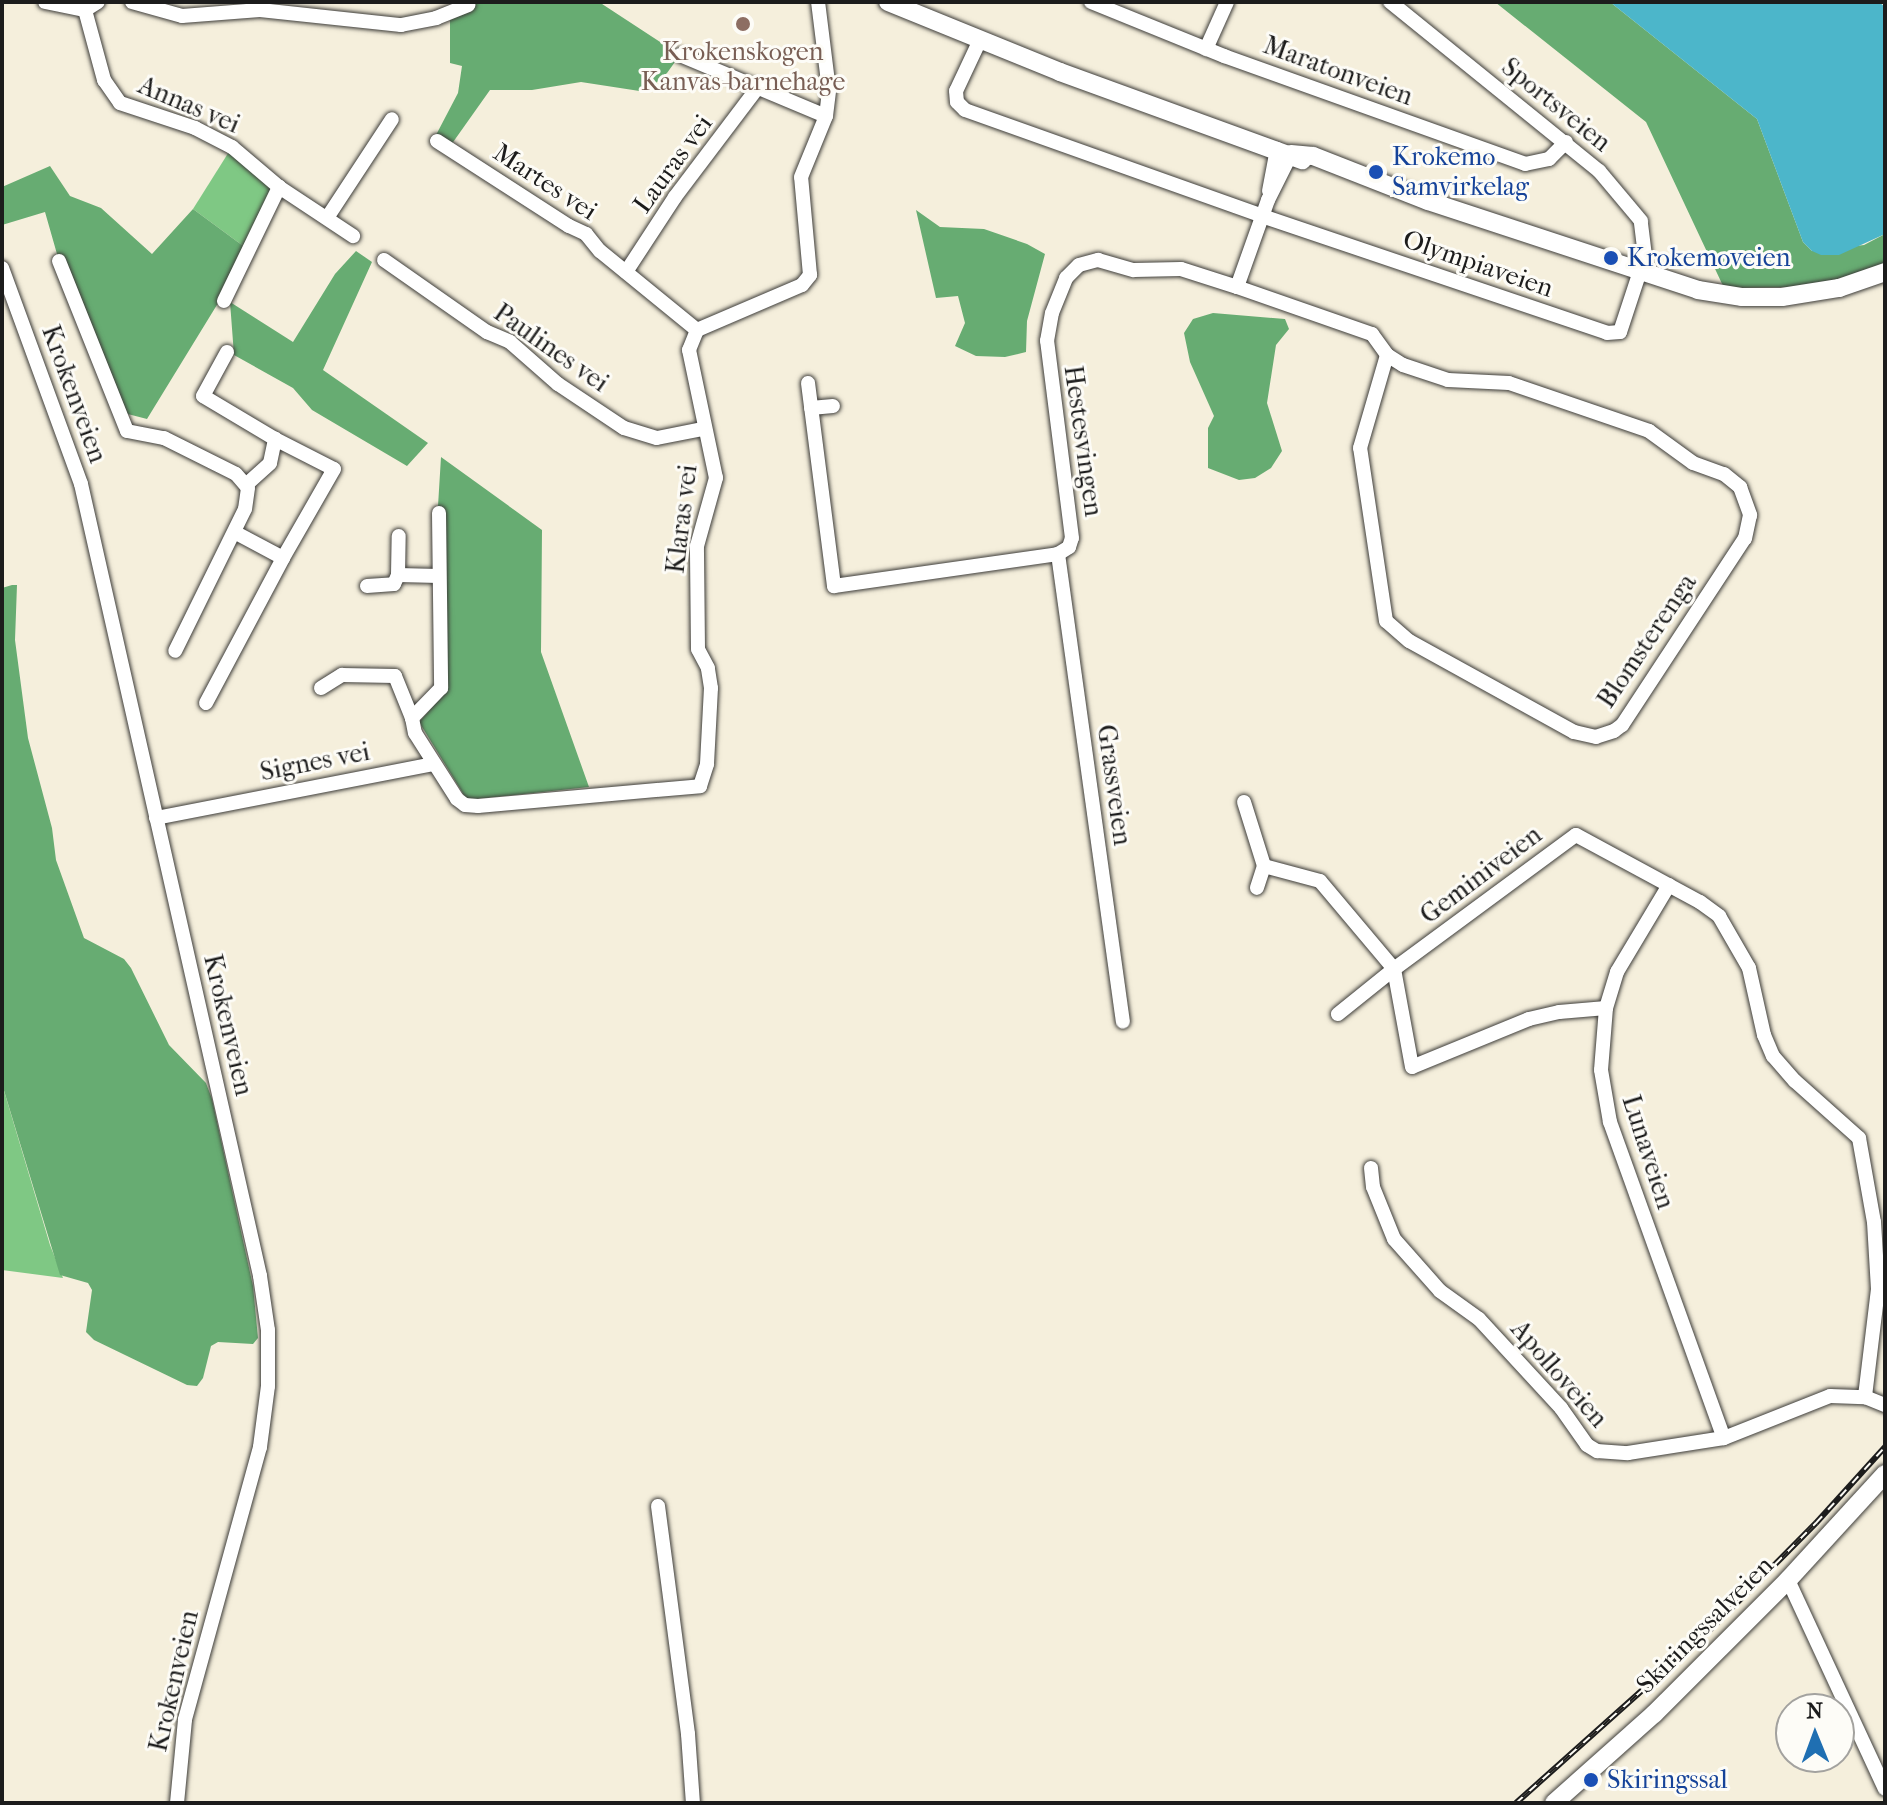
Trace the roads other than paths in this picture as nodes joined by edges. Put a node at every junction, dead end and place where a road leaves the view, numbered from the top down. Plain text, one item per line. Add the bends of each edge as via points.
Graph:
1 (45, 2) edge
2 (132, 2) edge
3 (818, 2) edge
4 (888, 2) edge
5 (1091, 2) edge
6 (1227, 2) edge
7 (1390, 2) edge
8 (469, 5) dead end
9 (92, 6) edge
10 (980, 40) junction
11 (1206, 49) junction
12 (680, 55) dead end
13 (759, 86) junction
14 (826, 116) junction
15 (392, 119) dead end
16 (437, 141) dead end
17 (1566, 142) junction
18 (1284, 152) junction
19 (279, 187) junction
20 (1262, 216) junction
21 (327, 218) junction
22 (353, 236) dead end
23 (384, 260) dead end
24 (59, 261) dead end
25 (2, 268) edge
26 (626, 272) junction
27 (1885, 272) edge
28 (1641, 274) junction
29 (1237, 287) junction
30 (224, 301) dead end
31 (697, 330) junction
32 (227, 352) dead end
33 (1387, 355) junction
34 (808, 383) dead end
35 (833, 406) dead end
36 (811, 408) junction
37 (703, 429) junction
38 (275, 439) junction
39 (247, 484) junction
40 (439, 513) dead end
41 (234, 532) junction
42 (399, 536) dead end
43 (1058, 554) junction
44 (283, 558) junction
45 (398, 575) junction
46 (439, 576) junction
47 (367, 586) dead end
48 (175, 651) dead end
49 (321, 688) dead end
50 (206, 703) dead end
51 (412, 718) junction
52 (433, 764) junction
53 (1244, 802) dead end
54 (156, 818) junction
55 (1264, 866) junction
56 (1669, 885) junction
57 (1257, 888) dead end
58 (1394, 969) junction
59 (1606, 1008) junction
60 (1338, 1014) dead end
61 (1123, 1022) dead end
62 (1371, 1168) dead end
63 (1865, 1397) junction
64 (1885, 1405) edge
65 (1724, 1438) junction
66 (1885, 1474) edge
67 (658, 1506) dead end
68 (1788, 1580) junction
69 (1885, 1789) edge
70 (177, 1803) edge
71 (693, 1803) edge
72 (1554, 1803) edge

1 - 9 street
2 - 8 street via 182,16 240,9 401,25
3 - 14 street via 829,90
4 - 10 main road
5 - 11 street, Maratonveien
6 - 11 street
7 - 17 street, Sportsveien
9 - 19 street, Annas vei via 104,80 114,97 131,108 212,135
10 - 18 main road
10 - 20 street, Olympiaveien via 956,91 965,110
11 - 17 street, Maratonveien via 1525,164 1549,159
12 - 13 street
13 - 14 street
13 - 26 street, Lauras vei
14 - 31 street via 801,177 808,281
15 - 21 street
16 - 26 street, Martes vei via 586,234
17 - 28 street, Sportsveien via 1618,190 1641,221
18 - 20 street
18 - 28 main road via 1313,156 1384,186
19 - 21 street, Annas vei
19 - 30 street
20 - 28 street, Olympiaveien via 1607,333 1623,328
20 - 29 street
21 - 22 street, Annas vei
23 - 37 street, Paulines vei via 487,332 510,342 624,428 657,438
24 - 39 street via 127,431 159,436
25 - 54 street, Krokenveien via 81,484
26 - 31 street, Martes vei
27 - 28 main road via 1815,293 1760,298 1698,290
29 - 33 street, Blomsterenga via 1372,334
29 - 43 street, Hestesvingen via 1181,269 1134,270 1098,260 1079,265 1066,278 1047,341 1072,538
31 - 37 street, Klaras vei via 689,359
32 - 38 street via 203,396
33 - 33 street, Blomsterenga via 1360,448 1386,621 1409,641 1574,732 1596,737 1614,731 1745,538 1750,515 1745,494 1734,480 1693,463 1649,431 1509,383 1448,380
34 - 36 street
35 - 36 street
36 - 43 street via 834,586
37 - 52 street, Klaras vei via 716,478 697,546 698,649 711,688 707,764 700,786 465,805
38 - 39 street via 270,463
38 - 44 street via 334,469
39 - 41 street via 249,499
40 - 46 street
41 - 44 street
41 - 48 street
42 - 45 street
43 - 61 street, Grassveien
44 - 50 street
45 - 46 street
45 - 47 street via 394,584
46 - 51 street via 441,688
49 - 51 street via 342,675 395,676
51 - 52 street
52 - 54 street, Signes vei
53 - 55 street
54 - 70 street, Krokenveien via 260,1276 269,1354 260,1447 185,1720
55 - 57 street
55 - 58 street via 1320,881
56 - 58 street, Geminiveien via 1576,835
56 - 59 street, Lunaveien via 1623,960
56 - 63 street, Geminiveien via 1700,902 1725,925 1749,968 1773,1056 1859,1138 1874,1222 1878,1289
58 - 59 street via 1412,1067 1529,1019
58 - 60 street, Geminiveien
59 - 65 street, Lunaveien via 1601,1070 1610,1122
62 - 65 street, Apolloveien via 1394,1239 1440,1291 1479,1319 1561,1408 1587,1445 1609,1454
63 - 64 street, Apolloveien
63 - 65 street, Apolloveien via 1818,1399
66 - 68 main road, Skiringssalveien
67 - 71 street
68 - 69 street
68 - 72 main road, Skiringssalveien via 1654,1714

